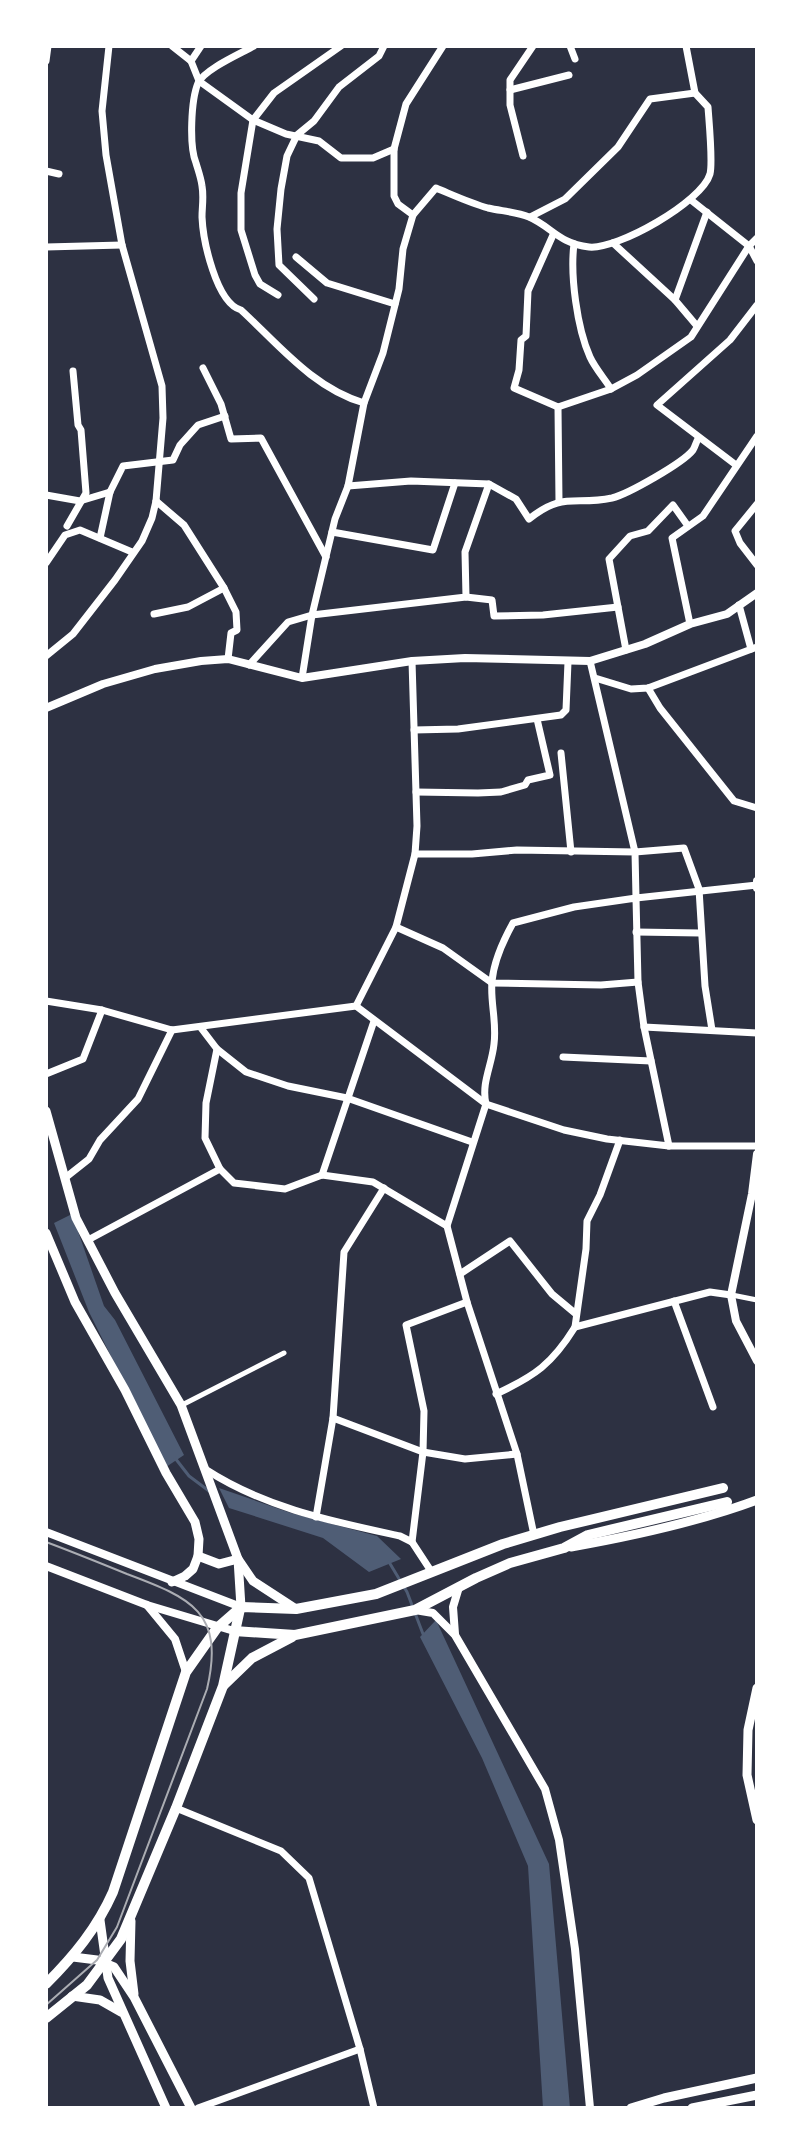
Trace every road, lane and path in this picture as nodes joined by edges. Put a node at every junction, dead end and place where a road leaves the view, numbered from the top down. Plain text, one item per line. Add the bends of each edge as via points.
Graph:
1 (48, 46) edge
2 (109, 46) edge
3 (172, 46) edge
4 (201, 46) edge
5 (254, 46) edge
6 (341, 46) edge
7 (384, 46) edge
8 (443, 46) edge
9 (533, 46) edge
10 (570, 46) edge
11 (686, 46) edge
12 (575, 59) dead end
13 (46, 61) edge
14 (191, 61) junction
15 (569, 75) dead end
16 (199, 81) junction
17 (510, 90) junction
18 (695, 93) junction
19 (253, 120) junction
20 (297, 135) junction
21 (394, 149) junction
22 (523, 156) dead end
23 (46, 171) edge
24 (59, 174) dead end
25 (691, 200) junction
26 (707, 212) junction
27 (413, 215) junction
28 (530, 217) junction
29 (553, 235) junction
30 (757, 238) edge
31 (613, 243) junction
32 (574, 244) junction
33 (122, 245) junction
34 (749, 246) junction
35 (46, 247) edge
36 (296, 257) dead end
37 (757, 261) edge
38 (278, 295) dead end
39 (314, 299) dead end
40 (675, 300) junction
41 (395, 304) junction
42 (757, 305) edge
43 (697, 326) junction
44 (203, 368) dead end
45 (73, 371) dead end
46 (611, 389) junction
47 (364, 403) junction
48 (558, 407) junction
49 (225, 416) junction
50 (757, 436) edge
51 (698, 439) junction
52 (159, 460) junction
53 (736, 465) junction
54 (455, 483) junction
55 (489, 484) junction
56 (348, 486) junction
57 (110, 492) junction
58 (46, 495) edge
59 (80, 501) junction
60 (156, 501) junction
61 (559, 502) junction
62 (757, 504) edge
63 (67, 526) dead end
64 (688, 526) junction
65 (332, 532) junction
66 (100, 538) junction
67 (132, 552) junction
68 (326, 557) junction
69 (46, 563) edge
70 (757, 565) edge
71 (224, 588) junction
72 (757, 593) edge
73 (466, 597) junction
74 (739, 605) junction
75 (618, 607) junction
76 (154, 614) dead end
77 (312, 615) junction
78 (690, 624) junction
79 (754, 648) edge
80 (626, 650) junction
81 (46, 656) edge
82 (228, 659) junction
83 (412, 661) junction
84 (590, 661) junction
85 (568, 662) junction
86 (249, 665) junction
87 (302, 678) junction
88 (595, 678) junction
89 (648, 688) junction
90 (46, 708) edge
91 (537, 719) junction
92 (414, 730) junction
93 (561, 753) dead end
94 (416, 792) junction
95 (757, 808) edge
96 (571, 852) junction
97 (635, 852) junction
98 (415, 854) junction
99 (757, 885) edge
100 (699, 889) junction
101 (636, 898) junction
102 (396, 927) junction
103 (636, 932) junction
104 (700, 933) junction
105 (638, 982) junction
106 (492, 983) junction
107 (46, 1001) edge
108 (356, 1006) junction
109 (102, 1010) junction
110 (374, 1021) junction
111 (644, 1027) junction
112 (201, 1028) junction
113 (172, 1030) junction
114 (712, 1030) junction
115 (757, 1033) edge
116 (217, 1049) junction
117 (563, 1057) dead end
118 (651, 1061) junction
119 (46, 1074) edge
120 (347, 1098) junction
121 (486, 1104) junction
122 (46, 1111) edge
123 (620, 1140) junction
124 (472, 1142) junction
125 (669, 1146) junction
126 (757, 1146) edge
127 (757, 1154) edge
128 (220, 1169) junction
129 (322, 1175) junction
130 (65, 1178) junction
131 (384, 1188) junction
132 (754, 1195) edge
133 (447, 1226) junction
134 (46, 1233) edge
135 (88, 1240) junction
136 (460, 1274) junction
137 (731, 1295) junction
138 (757, 1300) edge
139 (674, 1301) junction
140 (467, 1302) junction
141 (576, 1314) junction
142 (575, 1327) junction
143 (284, 1353) dead end
144 (757, 1361) edge
145 (496, 1394) junction
146 (181, 1405) junction
147 (713, 1407) dead end
148 (333, 1418) junction
149 (423, 1452) junction
150 (517, 1454) junction
151 (205, 1469) junction
152 (723, 1488) dead end
153 (757, 1500) edge
154 (727, 1502) dead end
155 (316, 1517) junction
156 (46, 1532) edge
157 (534, 1535) junction
158 (412, 1542) junction
159 (564, 1548) junction
160 (198, 1556) junction
161 (238, 1559) junction
162 (46, 1566) edge
163 (431, 1571) junction
164 (172, 1582) junction
165 (459, 1587) junction
166 (147, 1605) junction
167 (241, 1607) junction
168 (296, 1609) junction
169 (415, 1610) junction
170 (217, 1628) junction
171 (234, 1631) junction
172 (295, 1635) junction
173 (455, 1635) junction
174 (186, 1672) junction
175 (223, 1686) junction
176 (757, 1688) edge
177 (176, 1808) junction
178 (757, 1820) edge
179 (133, 1908) junction
180 (100, 1920) junction
181 (73, 1957) junction
182 (105, 1963) junction
183 (46, 1984) edge
184 (72, 1996) junction
185 (134, 1997) junction
186 (122, 2013) junction
187 (46, 2018) edge
188 (360, 2049) junction
189 (757, 2078) edge
190 (757, 2095) edge
191 (166, 2108) edge
192 (191, 2108) edge
193 (198, 2108) edge
194 (374, 2108) edge
195 (590, 2108) edge
196 (631, 2108) edge
197 (692, 2108) edge

1 - 13 street
2 - 33 street via 102,111
3 - 14 street
4 - 14 street
5 - 16 street
6 - 19 street via 274,93
7 - 20 street
8 - 21 street via 406,104
9 - 17 street via 510,80
10 - 12 street
11 - 18 street
14 - 16 street
15 - 17 street
16 - 19 street
16 - 47 street via 193,133 207,254 219,287 307,373 342,396
17 - 22 street
18 - 25 street via 708,107 710,174
18 - 28 street via 650,99 618,147 565,199
19 - 20 street
19 - 38 street via 241,193 241,230 260,284
20 - 21 street via 319,141 341,158 373,158
20 - 39 street via 281,189 279,265
21 - 27 street via 394,196
23 - 24 street
25 - 26 street
25 - 31 street
26 - 34 street
26 - 40 street
27 - 28 street via 436,188
27 - 41 street
28 - 29 street
29 - 32 street
29 - 48 street via 528,291 526,336 514,388
30 - 34 street
31 - 32 street
31 - 40 street
32 - 46 street via 581,332
33 - 35 street
33 - 52 street via 162,386
34 - 37 street
34 - 43 street
36 - 41 street via 327,283
40 - 43 street
41 - 47 street
42 - 51 street via 730,340 657,405
43 - 46 street via 691,337
44 - 49 street
45 - 59 street via 86,478
46 - 48 street
47 - 56 street
48 - 61 street
49 - 52 street via 198,425 176,458
49 - 68 street via 231,439 261,438
50 - 53 street
51 - 53 street
51 - 61 street via 692,451 635,489 609,499
52 - 57 street via 123,466
52 - 60 street
53 - 64 street via 703,516
54 - 55 street
54 - 56 street
54 - 65 street via 433,550
55 - 61 street via 516,499 529,519
55 - 73 street via 465,552
56 - 65 street
57 - 59 street
57 - 66 street
58 - 59 street
59 - 63 street
60 - 67 street via 142,541
60 - 71 street via 184,525
62 - 70 street via 735,531
64 - 75 street via 673,505 648,531 630,536 609,559
64 - 78 street via 672,538
65 - 68 street
66 - 67 street
66 - 69 street via 80,530 65,535
67 - 81 street via 73,634
68 - 77 street
71 - 76 street via 188,607
71 - 82 street via 236,612 237,630 231,633
72 - 74 street
73 - 75 street via 492,600 494,616
73 - 77 street
74 - 78 street via 727,614
74 - 79 street
75 - 80 street
77 - 86 street via 288,622
77 - 87 street
78 - 80 street
79 - 89 street
80 - 84 street
82 - 86 street
82 - 90 street via 155,669
83 - 85 street
83 - 87 street
83 - 92 street
84 - 85 street
84 - 88 street
85 - 91 street via 566,710
86 - 87 street
88 - 89 street via 631,689
88 - 97 street
89 - 95 street via 734,801
91 - 92 street
91 - 94 street via 550,775 501,792
92 - 94 street
93 - 96 street
94 - 98 street
96 - 97 street
96 - 98 street
97 - 100 street via 684,848
97 - 101 street
98 - 102 street
99 - 100 street
100 - 101 street
100 - 104 street
101 - 103 street
101 - 106 street via 513,923 497,956
102 - 106 street via 443,948
102 - 108 street
103 - 104 street
103 - 105 street
104 - 114 street
105 - 106 street
105 - 111 street
106 - 121 street via 497,1025 482,1089
107 - 109 street
108 - 110 street
108 - 112 street
109 - 113 street
109 - 119 street via 83,1059
110 - 120 street
110 - 121 street
111 - 114 street
111 - 118 street
112 - 113 street
112 - 116 street
113 - 130 street via 138,1099 89,1159
114 - 115 street
116 - 120 street via 246,1072
116 - 128 street via 205,1138
117 - 118 street
118 - 125 street
120 - 124 street
120 - 129 street
121 - 123 street via 564,1130
121 - 124 street
122 - 130 main road
123 - 125 street
123 - 141 street via 587,1221
124 - 133 street
125 - 126 street
127 - 132 street
128 - 129 street via 234,1183 285,1189
128 - 135 street
129 - 131 street
130 - 135 main road
131 - 133 street
131 - 148 street via 344,1252
132 - 137 street
133 - 136 street
134 - 160 main road via 75,1302 195,1522
135 - 146 main road
136 - 140 street
136 - 141 street via 510,1241 552,1294
137 - 138 street
137 - 139 street via 710,1292
137 - 144 street via 736,1321
139 - 142 street
139 - 147 street
140 - 145 street
140 - 149 street via 406,1325 424,1411
141 - 142 street
142 - 145 street via 531,1378
143 - 146 street
145 - 150 street
146 - 151 main road
148 - 149 street
148 - 155 street
149 - 150 street via 465,1459
149 - 158 street
150 - 157 street
151 - 155 street via 236,1489
151 - 161 main road
152 - 157 main road
153 - 159 main road
154 - 159 main road via 588,1535
155 - 158 street
156 - 164 street
157 - 163 main road
158 - 163 street
159 - 165 main road via 510,1563
160 - 161 main road via 219,1564
160 - 164 main road via 193,1569
161 - 167 main road
161 - 168 main road via 253,1581
162 - 166 street
163 - 168 main road via 376,1594
164 - 167 street
165 - 169 main road
165 - 173 street via 453,1607
166 - 170 street
166 - 174 street via 175,1639
167 - 168 main road
167 - 170 main road
167 - 171 main road
169 - 172 main road
169 - 173 street via 433,1613
170 - 171 street
170 - 174 main road
171 - 172 main road
171 - 175 main road
172 - 175 main road via 252,1658
173 - 195 street via 545,1789 559,1840 573,1935
174 - 180 main road
175 - 177 main road
176 - 178 main road via 748,1730 747,1775
177 - 179 main road
177 - 188 street via 281,1851 309,1878
179 - 182 main road
179 - 185 main road via 129,1943
180 - 181 main road
180 - 182 main road
181 - 182 main road
181 - 183 main road
182 - 184 main road
182 - 185 main road via 114,1967
182 - 186 main road
184 - 186 main road via 100,2000
184 - 187 main road
185 - 192 main road
186 - 191 main road
188 - 193 street
188 - 194 street
189 - 196 main road
190 - 197 main road

